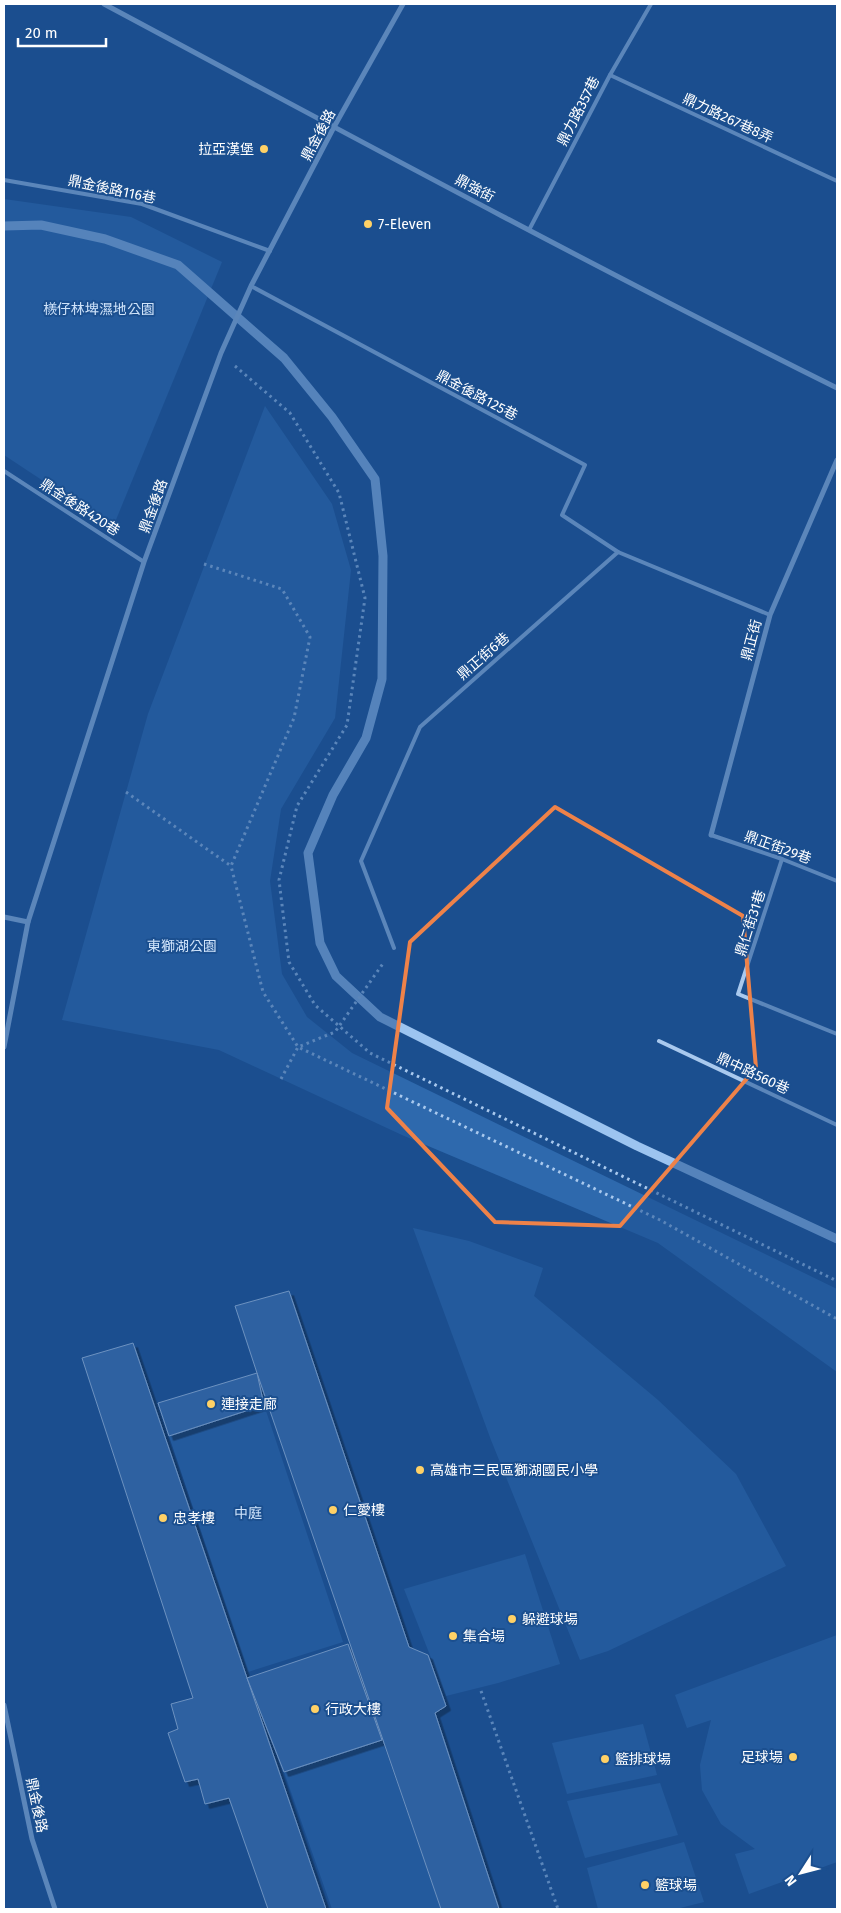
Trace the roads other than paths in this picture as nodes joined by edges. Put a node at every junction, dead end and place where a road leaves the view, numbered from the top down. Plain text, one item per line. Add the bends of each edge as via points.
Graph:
1 (104, 4) edge
2 (404, 4) edge
3 (651, 4) edge
4 (610, 75) junction
5 (334, 127) junction
6 (4, 180) edge
7 (837, 181) edge
8 (529, 230) junction
9 (270, 251) junction
10 (251, 286) junction
11 (837, 388) edge
12 (837, 460) edge
13 (4, 471) edge
14 (618, 552) junction
15 (144, 562) junction
16 (770, 615) junction
17 (710, 835) joint
18 (782, 860) junction
19 (837, 881) edge
20 (4, 918) edge
21 (28, 922) junction
22 (394, 948) dead end
23 (837, 1034) edge
24 (659, 1041) dead end
25 (4, 1047) edge
26 (837, 1125) edge
27 (4, 1705) edge
28 (55, 1909) edge

1 - 5 street, 鼎強街
2 - 5 street, 鼎金後路
3 - 4 lane, 鼎力路357巷
4 - 7 lane, 鼎力路267巷8弄
4 - 8 lane, 鼎力路357巷
5 - 8 street, 鼎強街
5 - 9 street, 鼎金後路
6 - 9 lane, 鼎金後路116巷 via 142,204
8 - 11 street, 鼎強街
9 - 10 street, 鼎金後路
10 - 14 lane, 鼎金後路125巷 via 585,465 562,515
10 - 15 street, 鼎金後路 via 221,352
12 - 16 street, 鼎正街
13 - 15 lane, 鼎金後路420巷
14 - 16 lane
14 - 22 lane, 鼎正街6巷 via 420,727 360,861
15 - 21 street, 鼎金後路
16 - 17 street, 鼎正街
17 - 18 lane, 鼎正街29巷
18 - 19 lane, 鼎正街29巷
18 - 23 lane, 鼎仁街31巷 via 738,994
20 - 21 street
21 - 25 street, 鼎金後路
24 - 26 lane, 鼎中路560巷
27 - 28 street, 鼎金後路 via 32,1839

